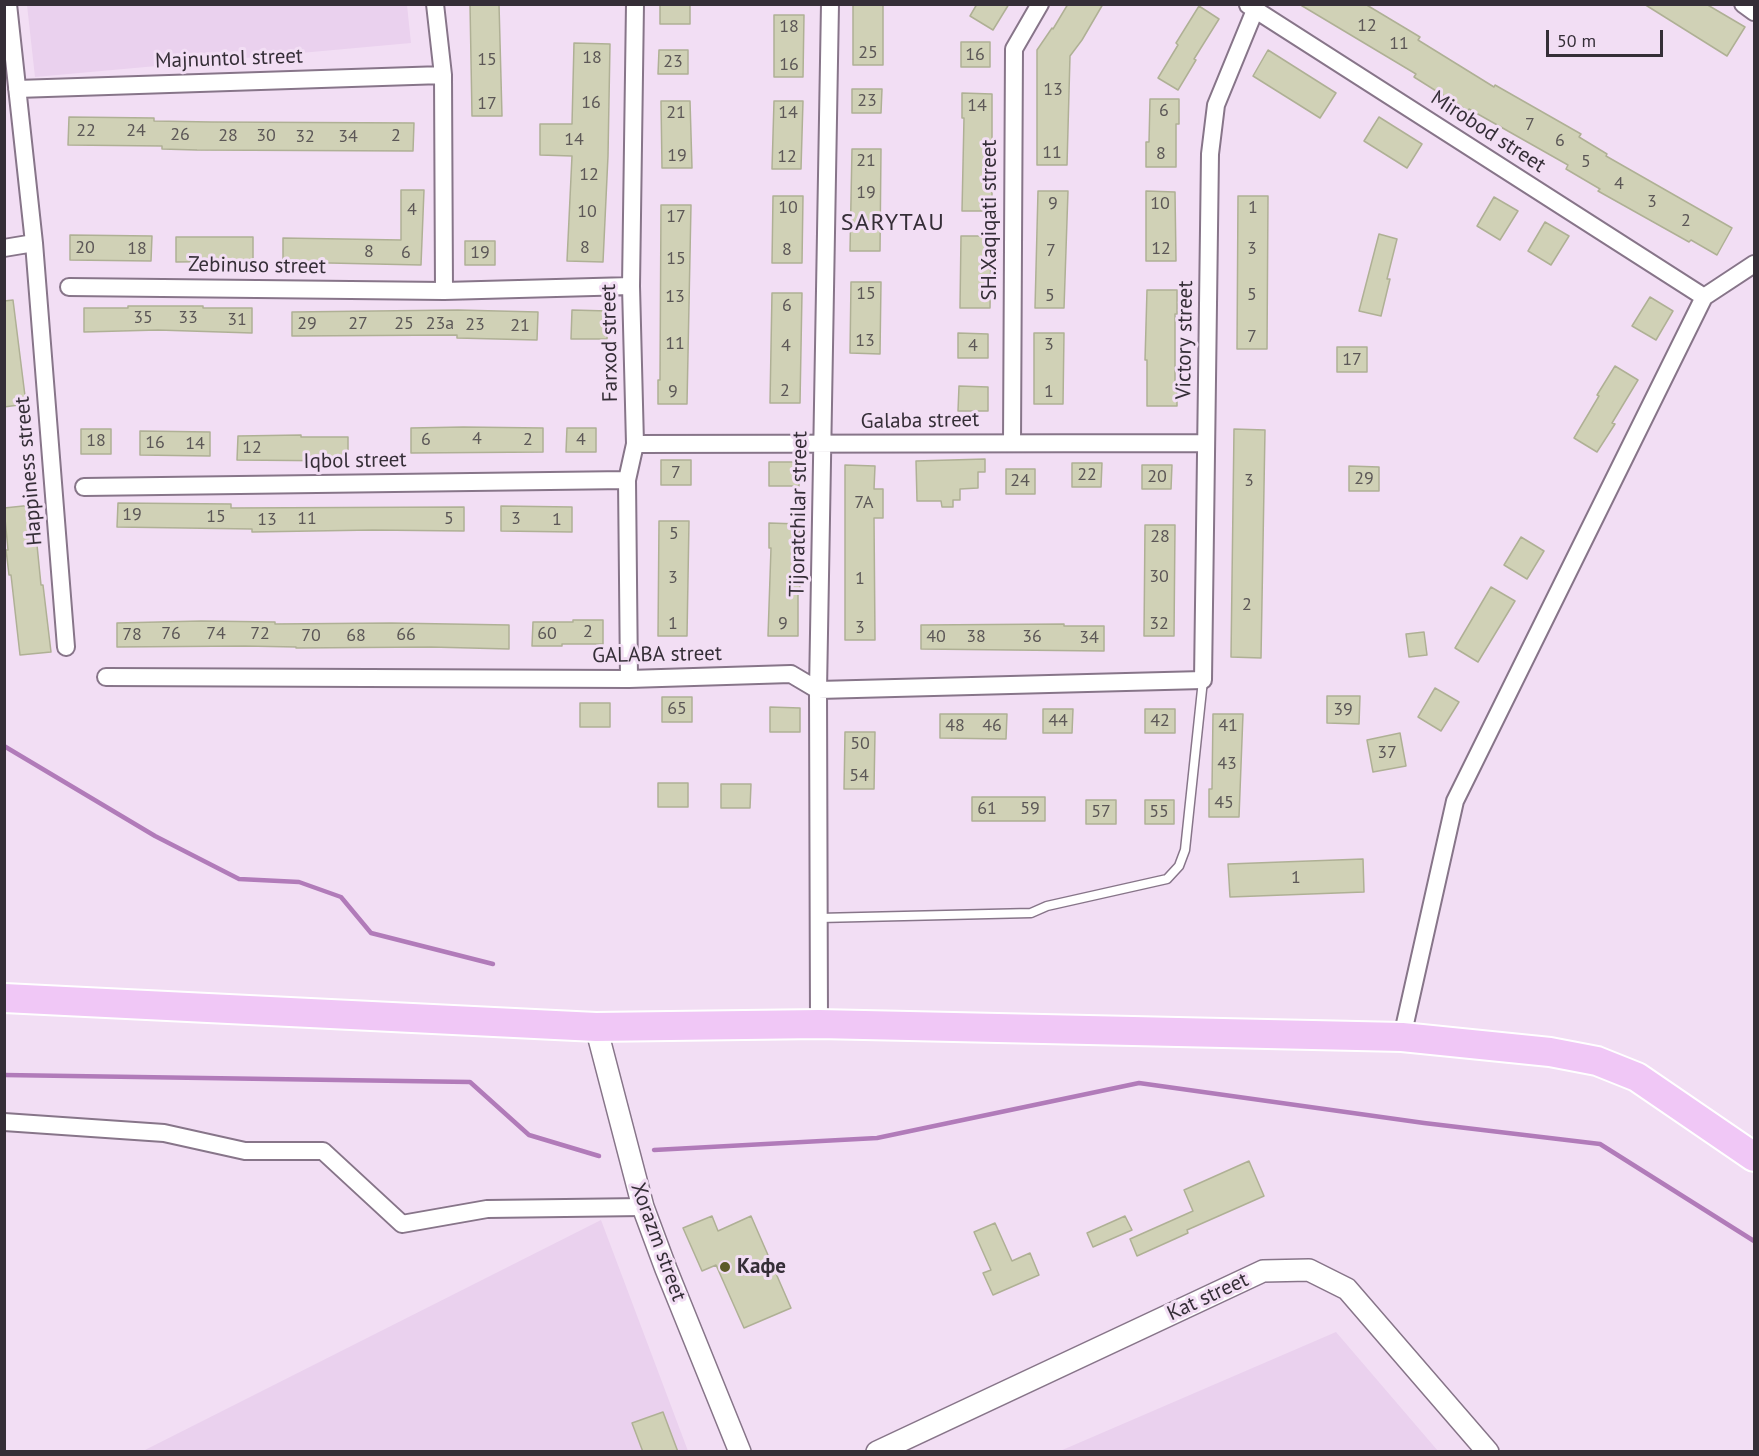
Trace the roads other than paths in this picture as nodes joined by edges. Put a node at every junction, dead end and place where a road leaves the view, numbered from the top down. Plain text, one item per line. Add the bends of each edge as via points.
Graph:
1 (9, 4) edge
2 (435, 4) edge
3 (635, 4) edge
4 (830, 4) edge
5 (1040, 4) edge
6 (1743, 4) edge
7 (1251, 7) edge
8 (1755, 12) edge
9 (444, 75) junction
10 (17, 89) junction
11 (34, 243) junction
12 (4, 248) edge
13 (1755, 264) edge
14 (69, 286) dead end
15 (631, 286) junction
16 (444, 291) junction
17 (1704, 297) junction
18 (1206, 442) junction
19 (1012, 443) junction
20 (634, 444) junction
21 (823, 445) junction
22 (627, 480) junction
23 (84, 487) dead end
24 (66, 647) dead end
25 (106, 677) dead end
26 (629, 679) junction
27 (1203, 680) junction
28 (818, 690) junction
29 (819, 918) junction
30 (4, 998) edge
31 (819, 1024) junction
32 (596, 1027) junction
33 (1402, 1037) junction
34 (4, 1122) edge
35 (1755, 1157) edge
36 (643, 1207) junction
37 (740, 1452) edge
38 (878, 1452) edge
39 (1488, 1452) edge

1 - 10 street, Happiness street
2 - 9 street
3 - 15 street, Farxod street
4 - 21 street, Tijoratchilar street
5 - 19 street, SH.Xaqiqati street via 1014,49
6 - 8 street
7 - 17 street, Mirobod street
7 - 18 street, Victory street via 1215,105 1210,154
9 - 10 street, Majnuntol street
9 - 16 street
10 - 11 street, Happiness street
11 - 12 street
11 - 24 street, Happiness street
13 - 17 street
14 - 16 street, Zebinuso street
15 - 16 street, Zebinuso street
15 - 20 street, Farxod street
17 - 33 street via 1455,801
18 - 19 street, Galaba street
18 - 27 street, Victory street
19 - 21 street, Galaba street
20 - 21 street, Galaba street
20 - 22 street, Farxod street
21 - 28 street, Tijoratchilar street
22 - 23 street, Iqbol street
22 - 26 street, Farxod street
25 - 26 street, GALABA street
26 - 28 street, GALABA street via 791,674
27 - 28 street
27 - 29 lane via 1185,850 1179,866 1167,879 1031,913
28 - 29 street, Tijoratchilar street
29 - 31 street, Tijoratchilar street
30 - 32 highway
31 - 32 highway
31 - 33 highway
32 - 36 street, Xorazm street
33 - 35 highway via 1550,1052 1597,1061 1637,1077
34 - 36 street via 164,1133 245,1151 324,1150 402,1224 487,1209
36 - 37 street, Xorazm street
38 - 39 street, Kat street via 1263,1271 1309,1270 1347,1289

